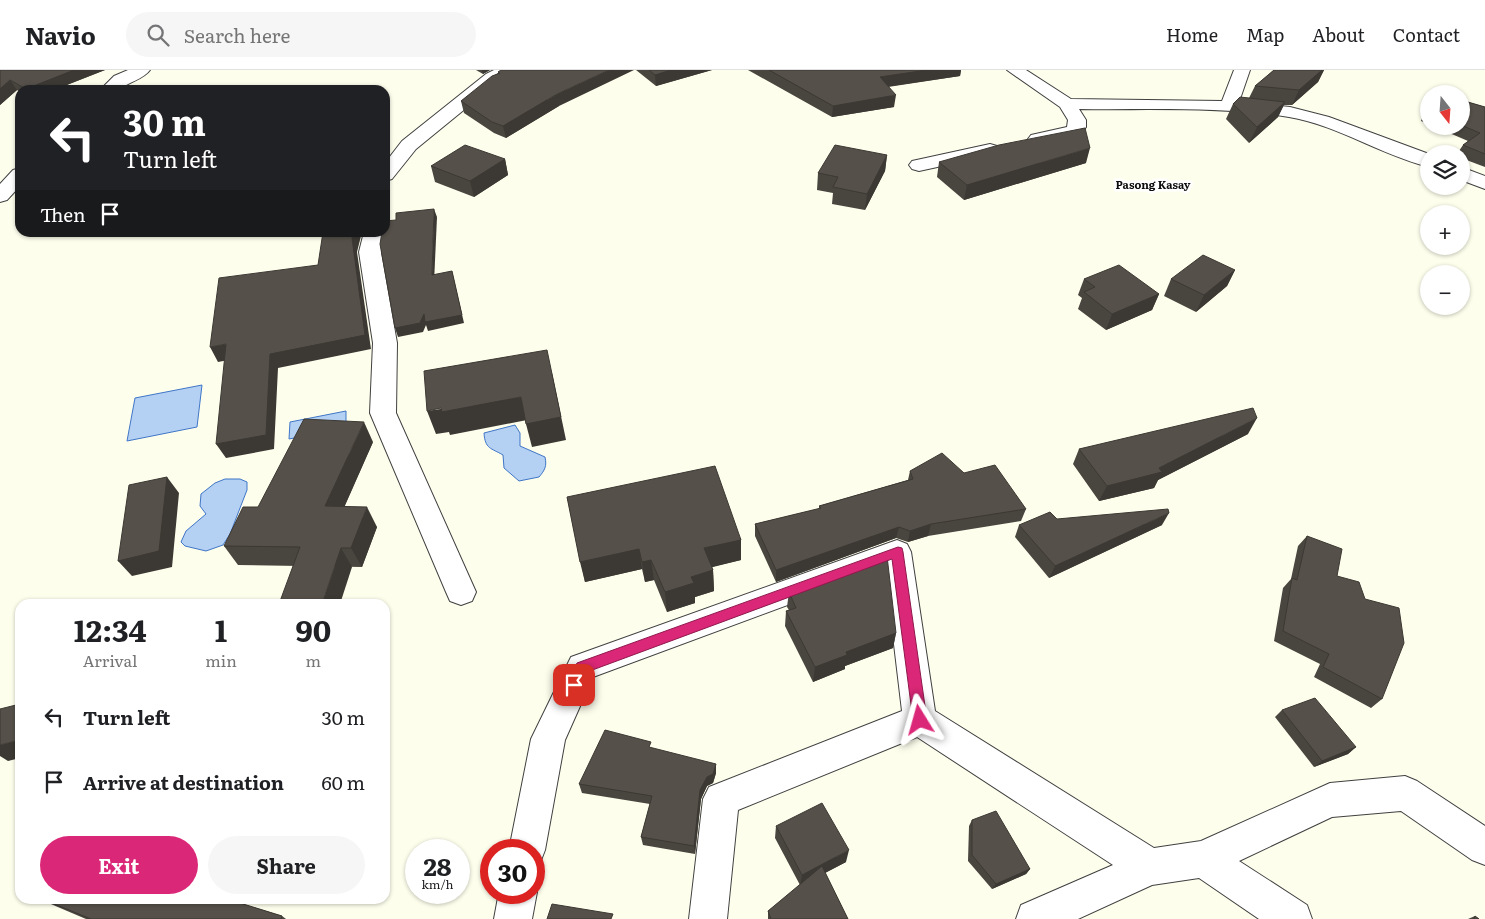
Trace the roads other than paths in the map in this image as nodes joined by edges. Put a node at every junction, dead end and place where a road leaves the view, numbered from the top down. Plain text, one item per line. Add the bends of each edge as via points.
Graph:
1 (142, 70) edge
2 (507, 70) edge
3 (1015, 70) edge
4 (1242, 70) edge
5 (114, 85) edge
6 (1067, 104) junction
7 (1228, 106) junction
8 (1420, 158) edge
9 (919, 166) dead end
10 (390, 169) edge
11 (1470, 177) edge
12 (15, 180) edge
13 (1485, 182) edge
14 (0, 196) edge
15 (373, 237) edge
16 (461, 592) dead end
17 (920, 720) junction
18 (528, 839) edge
19 (1485, 847) edge
20 (1203, 859) junction
21 (1150, 867) junction
22 (516, 904) edge
23 (513, 919) edge
24 (708, 919) edge
25 (1035, 919) edge
26 (1293, 919) edge

1 - 5 street
2 - 10 street via 492,78 409,146
3 - 6 street
4 - 7 street
6 - 7 street
6 - 9 street via 1077,120 1073,131
7 - 8 street via 1290,112 1324,121
11 - 13 street
12 - 14 street
15 - 16 street via 370,252 385,343 383,414
17 - 18 street via 898,552 582,667 548,739
17 - 21 street
17 - 24 street via 721,799
19 - 20 street via 1405,793 1330,800
20 - 21 street
20 - 26 street
21 - 25 street
22 - 23 street

